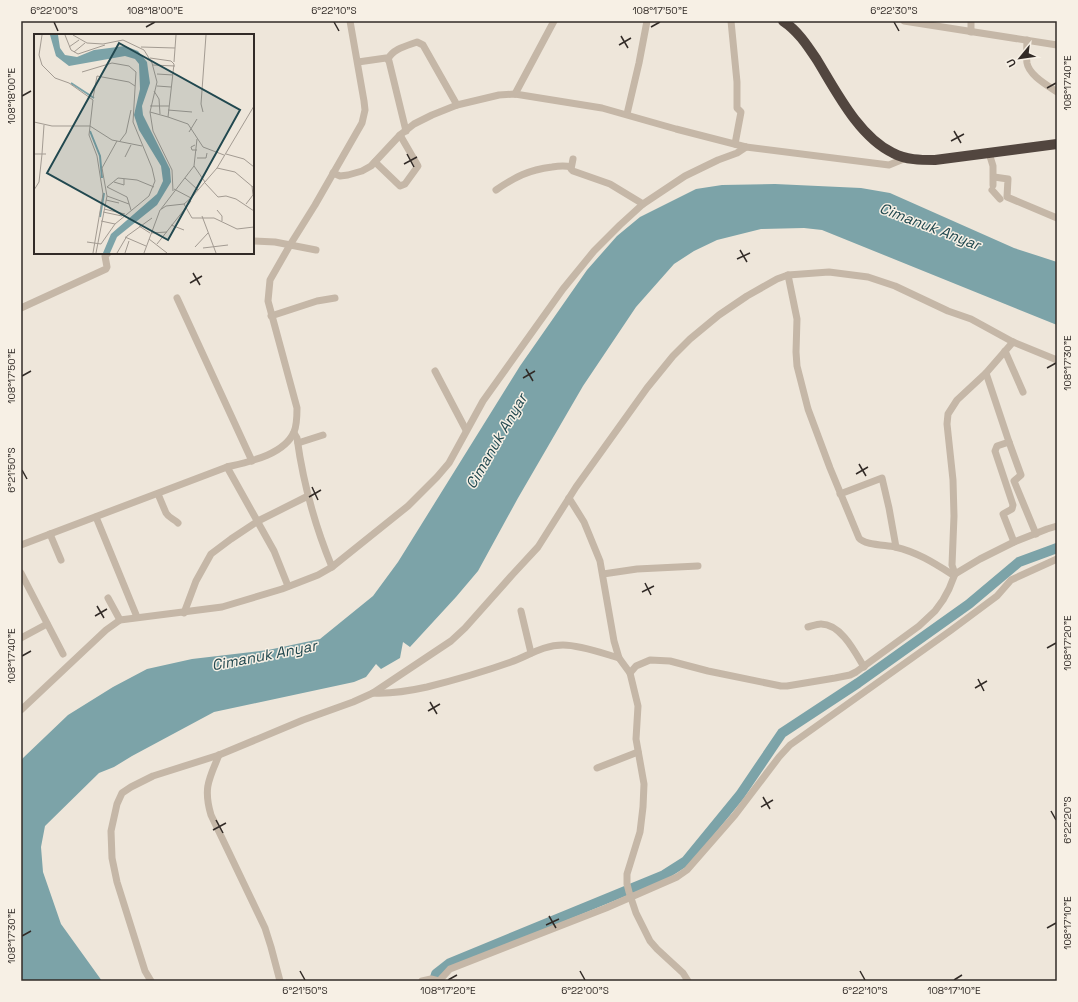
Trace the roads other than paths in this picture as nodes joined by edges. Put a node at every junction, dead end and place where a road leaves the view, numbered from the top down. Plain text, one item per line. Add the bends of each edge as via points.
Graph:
1 (350, 21) edge
2 (554, 21) edge
3 (647, 21) edge
4 (731, 21) edge
5 (904, 21) edge
6 (971, 21) edge
7 (789, 22) edge
8 (971, 32) junction
9 (1027, 43) junction
10 (1057, 45) edge
11 (388, 59) junction
12 (358, 62) junction
13 (1057, 92) edge
14 (516, 94) junction
15 (457, 105) junction
16 (627, 114) junction
17 (403, 133) junction
18 (735, 144) junction
19 (1057, 144) edge
20 (746, 147) junction
21 (989, 153) junction
22 (906, 158) junction
23 (573, 159) dead end
24 (375, 162) junction
25 (571, 167) junction
26 (333, 173) junction
27 (994, 177) junction
28 (496, 190) dead end
29 (1000, 199) dead end
30 (643, 204) junction
31 (1057, 218) edge
32 (254, 241) edge
33 (290, 245) junction
34 (316, 250) dead end
35 (107, 254) edge
36 (788, 275) junction
37 (177, 298) dead end
38 (335, 298) dead end
39 (21, 308) edge
40 (271, 316) junction
41 (1013, 342) junction
42 (1005, 351) junction
43 (1057, 360) edge
44 (435, 372) dead end
45 (986, 373) junction
46 (1023, 392) dead end
47 (466, 430) junction
48 (294, 433) junction
49 (323, 435) dead end
50 (1009, 442) junction
51 (298, 443) junction
52 (251, 458) junction
53 (227, 467) junction
54 (158, 494) junction
55 (840, 494) junction
56 (308, 496) junction
57 (570, 498) junction
58 (96, 517) junction
59 (258, 521) junction
60 (178, 524) dead end
61 (1057, 526) edge
62 (50, 534) junction
63 (1036, 534) junction
64 (1014, 542) junction
65 (21, 545) edge
66 (896, 548) junction
67 (1057, 559) edge
68 (61, 560) dead end
69 (698, 566) dead end
70 (332, 567) junction
71 (21, 573) edge
72 (603, 574) junction
73 (954, 575) junction
74 (288, 586) junction
75 (108, 598) dead end
76 (521, 611) dead end
77 (184, 613) junction
78 (137, 618) junction
79 (120, 620) junction
80 (47, 624) junction
81 (808, 627) dead end
82 (21, 638) edge
83 (531, 653) junction
84 (63, 654) dead end
85 (619, 658) junction
86 (864, 667) junction
87 (630, 673) junction
88 (372, 693) junction
89 (21, 710) edge
90 (638, 752) junction
91 (219, 754) junction
92 (598, 768) dead end
93 (630, 894) junction
94 (436, 980) edge
95 (151, 981) edge
96 (280, 981) edge
97 (422, 981) edge
98 (688, 981) edge

1 - 12 street
2 - 14 street
3 - 16 street
4 - 18 street via 737,108 741,112
5 - 8 street
6 - 8 street
7 - 22 highway via 864,130 883,148
8 - 9 street
9 - 10 street
9 - 13 street via 1029,68
11 - 12 street
11 - 15 street via 394,52 406,46 417,42 424,45
11 - 17 street
12 - 26 street via 364,116
14 - 15 street via 499,95
14 - 16 street via 594,106
15 - 17 street via 422,120
16 - 18 street
17 - 24 street
17 - 24 street via 418,166 403,186
18 - 20 street
19 - 21 highway
20 - 22 street via 889,165
20 - 30 street via 738,154 696,170
21 - 22 highway via 935,160
21 - 27 street
23 - 25 street
24 - 26 street via 362,171 348,176
25 - 28 street via 556,166 528,172
25 - 30 street via 573,171 619,189
26 - 33 street
27 - 29 street via 993,188
27 - 31 street via 1008,179 1007,197
30 - 47 street via 594,251 563,289 483,401
32 - 33 street
33 - 34 street
33 - 40 street via 270,280 268,301
35 - 39 street via 106,269
36 - 41 street via 829,272 868,277 896,286 971,319
36 - 55 street via 797,319 798,366 808,409
36 - 57 street via 747,296 707,325 673,356 647,388
37 - 52 street
38 - 40 street
40 - 48 street via 297,408
41 - 42 street
41 - 43 street
42 - 45 street
42 - 46 street
44 - 47 street
45 - 50 street
45 - 73 street via 957,400 948,414 953,480
47 - 70 street via 437,478 408,506
48 - 51 street
48 - 52 street via 274,452
49 - 51 street
50 - 63 street via 1021,475 1014,481
50 - 64 street via 997,446 995,451 1012,505 1012,509 1003,514
51 - 56 street
52 - 53 street
53 - 54 street
53 - 59 street
54 - 58 street
54 - 60 street via 166,513
55 - 66 street via 861,540
55 - 66 street via 882,478
56 - 59 street
56 - 70 street via 319,535
57 - 72 street via 584,522
57 - 88 street via 538,548 465,628 436,652
58 - 62 street
58 - 78 street
59 - 74 street via 275,553
59 - 77 street via 211,554 196,581
61 - 63 street
62 - 65 street
62 - 68 street
63 - 64 street
64 - 73 street
66 - 73 street via 918,554
67 - 93 street via 1011,580 997,596 796,741 779,757 687,870 677,877
69 - 72 street via 637,569
70 - 74 street
71 - 80 street
72 - 85 street
73 - 86 street via 949,589 935,611
74 - 77 street via 222,607
75 - 79 street
76 - 83 street
77 - 78 street
78 - 79 street
79 - 89 street via 106,630
80 - 82 street
80 - 84 street
81 - 86 street via 822,624 838,631
83 - 85 street via 563,645
83 - 88 street via 478,673 442,683 405,692
85 - 87 street
86 - 87 street via 850,675 787,686 741,679 662,660 650,660 636,666
87 - 90 street via 638,706
88 - 91 street
90 - 92 street
90 - 93 street via 644,784 643,807 640,832 627,874
91 - 95 street via 153,776 122,793 117,804 111,831 112,858 145,971
91 - 96 street via 207,786 207,804 265,928
93 - 94 street via 606,908 450,969
93 - 98 street via 650,941
94 - 97 street

